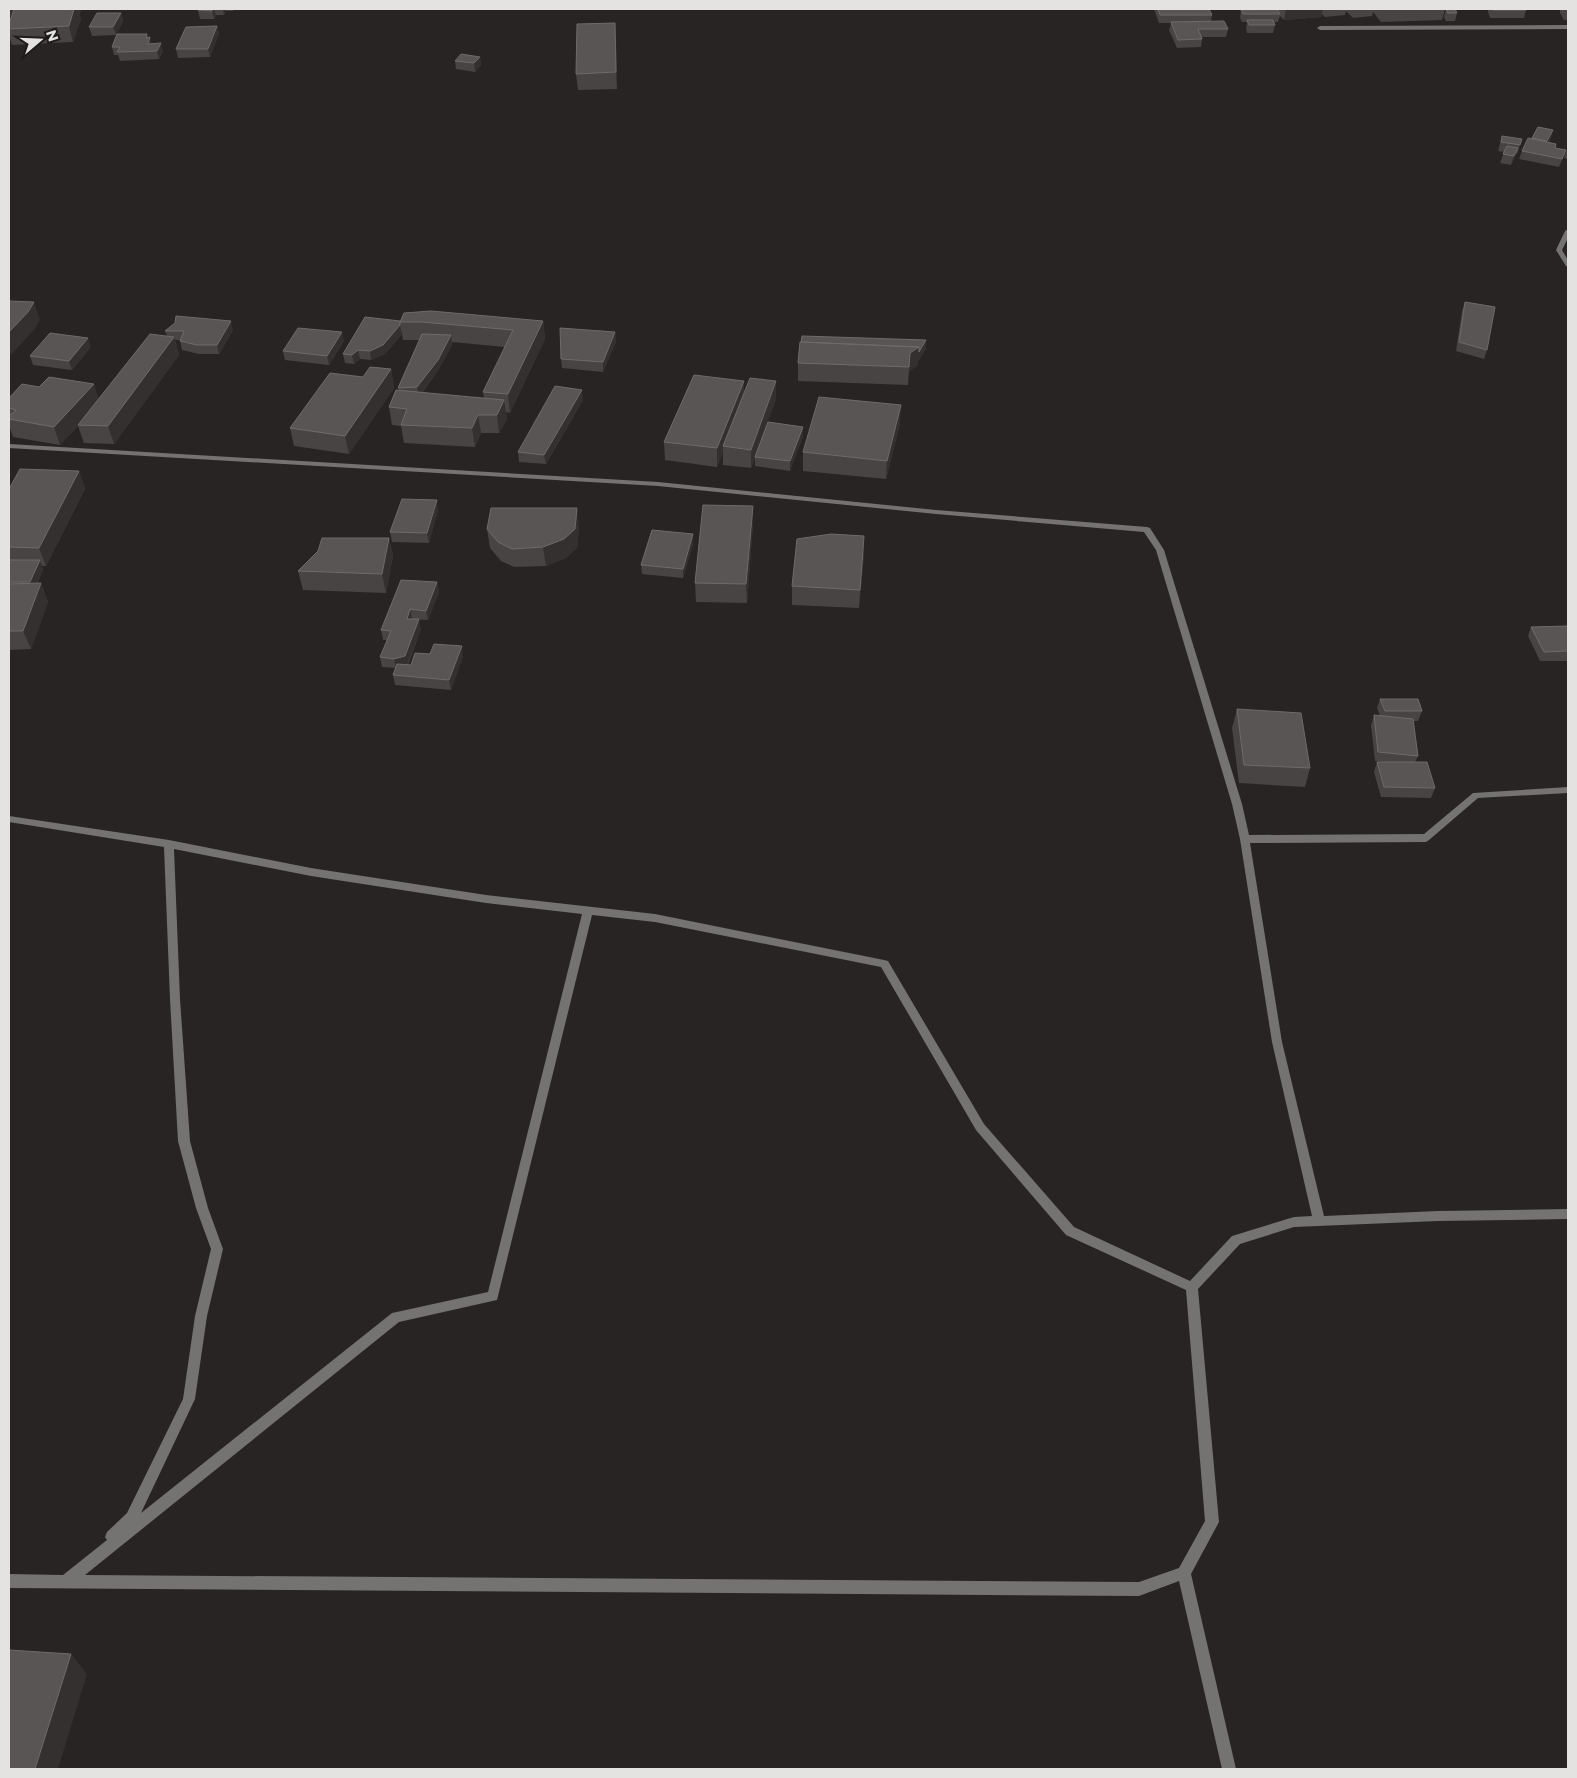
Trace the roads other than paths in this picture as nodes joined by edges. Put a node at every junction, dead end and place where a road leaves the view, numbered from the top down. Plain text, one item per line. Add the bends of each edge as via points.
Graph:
1 (1568, 27) edge
2 (1320, 28) dead end
3 (1568, 231) edge
4 (1568, 265) edge
5 (9, 446) edge
6 (1568, 790) edge
7 (9, 819) edge
8 (1245, 839) junction
9 (169, 844) junction
10 (588, 910) junction
11 (1568, 1214) edge
12 (1319, 1221) junction
13 (1192, 1287) junction
14 (1184, 1573) junction
15 (9, 1581) edge
16 (65, 1582) junction
17 (1229, 1769) edge

1 - 2 street
3 - 4 street via 1559,250
5 - 8 street via 658,484 1147,530 1160,550
6 - 8 street via 1476,795 1426,838
7 - 9 street
8 - 12 street via 1276,1042
9 - 10 street via 311,872 486,899
9 - 16 street via 184,1141 217,1249 201,1316 188,1399 132,1518
10 - 13 street via 654,918 884,964 980,1127 1070,1231
10 - 16 street via 493,1296 396,1317
11 - 12 street
12 - 13 street via 1294,1222 1236,1240
13 - 14 street via 1212,1522
14 - 16 street via 1139,1589
14 - 17 street
15 - 16 street

